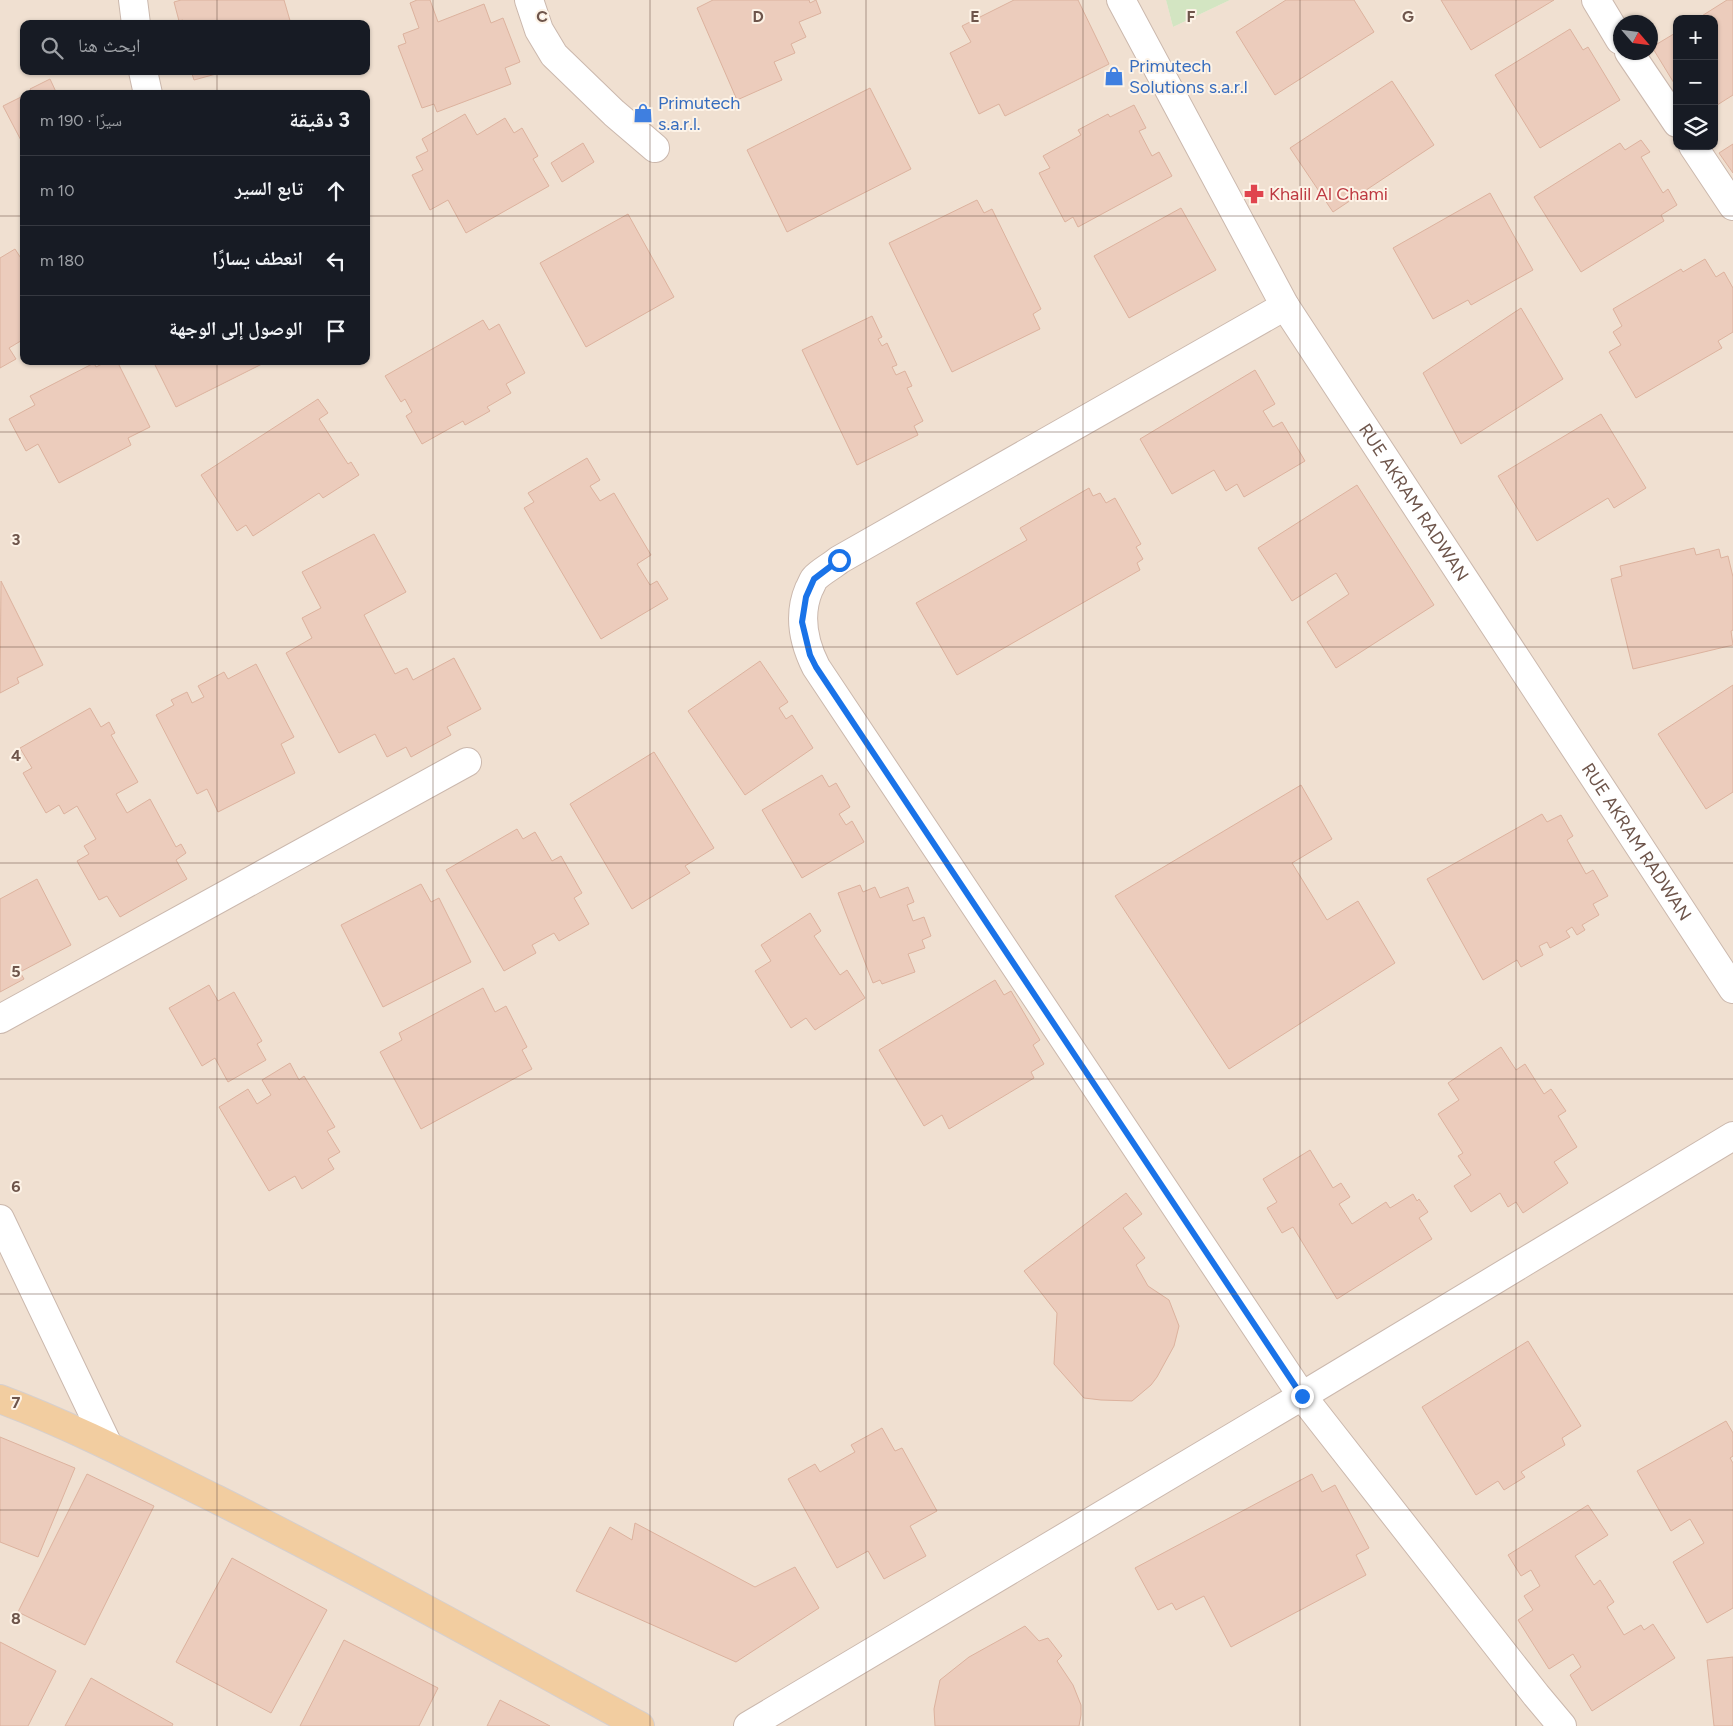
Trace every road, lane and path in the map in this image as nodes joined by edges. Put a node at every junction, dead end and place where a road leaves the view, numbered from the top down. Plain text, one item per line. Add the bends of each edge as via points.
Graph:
1 (133, 0) edge
2 (529, 0) edge
3 (1121, 0) edge
4 (1596, 0) edge
5 (136, 20) edge
6 (1613, 28) edge
7 (1634, 60) edge
8 (144, 75) edge
9 (147, 90) edge
10 (1673, 117) edge
11 (655, 148) dead end
12 (1695, 150) edge
13 (1733, 206) edge
14 (1285, 306) junction
15 (467, 762) dead end
16 (1733, 989) edge
17 (0, 1019) edge
18 (1733, 1136) edge
19 (0, 1219) edge
20 (1302, 1396) junction
21 (0, 1399) edge
22 (108, 1445) junction
23 (640, 1726) edge
24 (748, 1726) edge
25 (1562, 1726) edge

1 - 5 street
2 - 11 street via 539,30 554,55
3 - 14 street, RUE AKRAM RADWAN
4 - 6 street
7 - 10 street
8 - 9 street
12 - 13 street
14 - 16 street, RUE AKRAM RADWAN
14 - 20 street via 839,560 814,579 806,597 802,622 816,667
15 - 17 street
18 - 20 street
19 - 22 street
20 - 24 street
20 - 25 street
21 - 22 main road
22 - 23 main road via 262,1522

